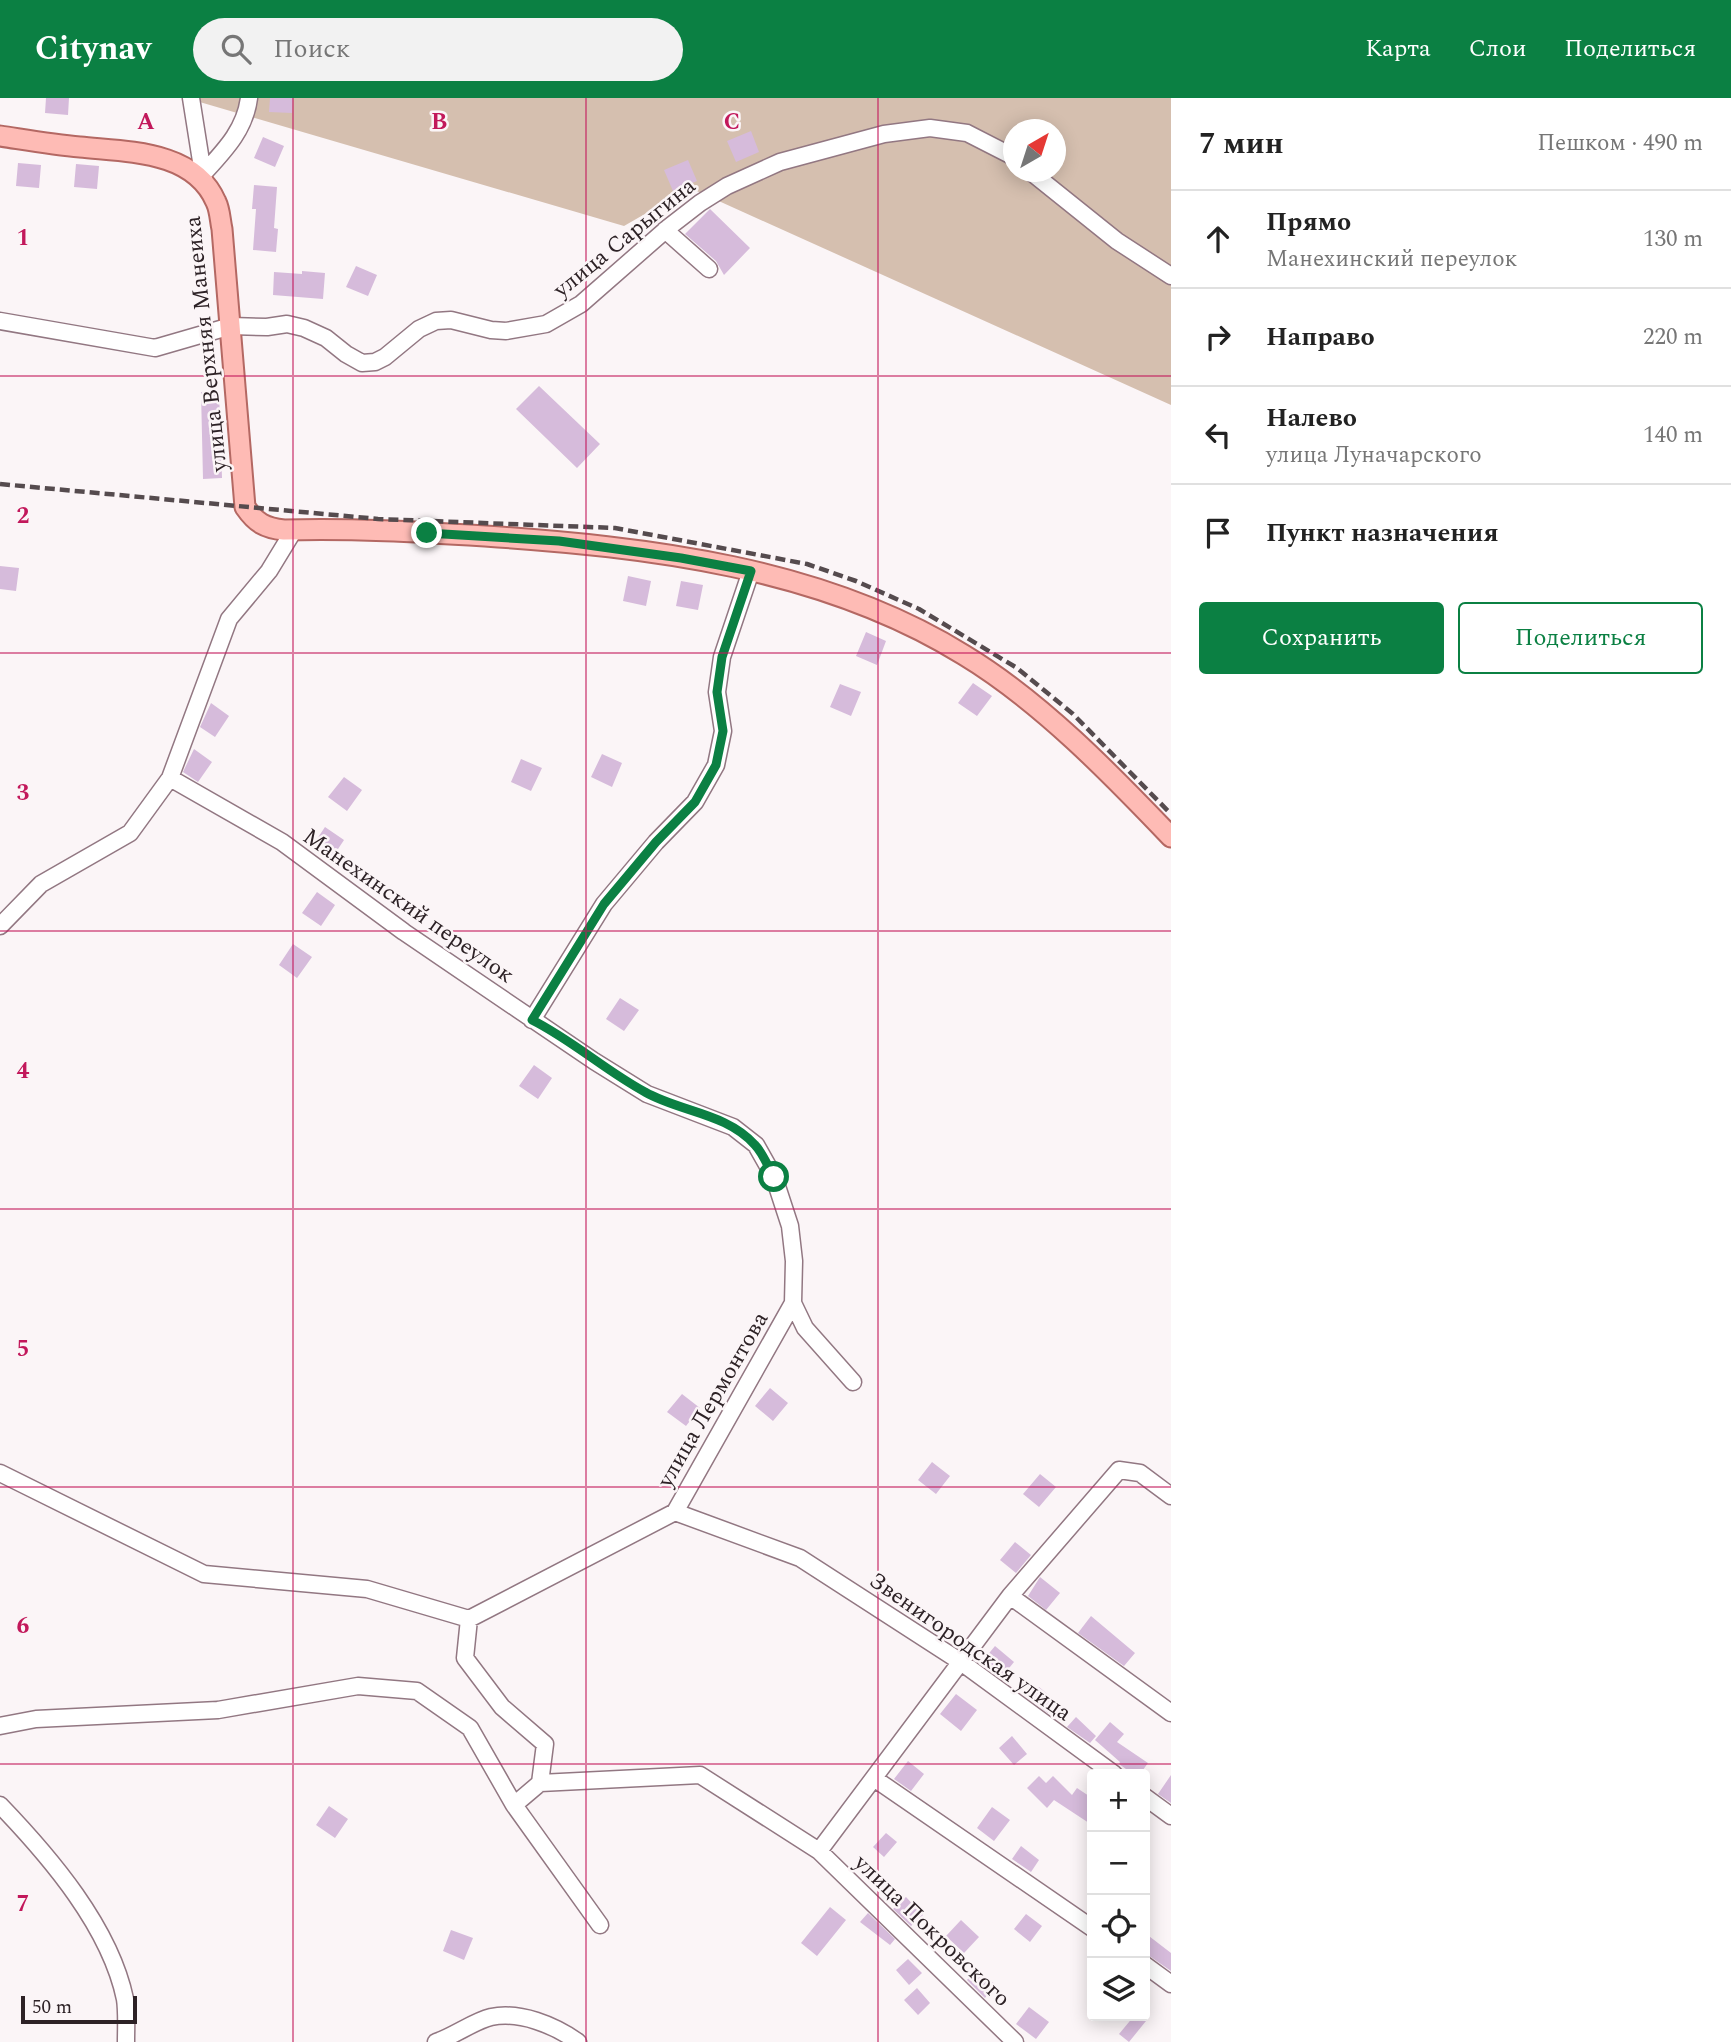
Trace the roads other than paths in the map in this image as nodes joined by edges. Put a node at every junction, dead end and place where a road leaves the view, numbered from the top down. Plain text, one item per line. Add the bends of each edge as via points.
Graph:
1 (191, 98) edge
2 (249, 98) edge
3 (0, 135) edge
4 (1003, 152) edge
5 (204, 180) junction
6 (1043, 182) edge
7 (665, 230) junction
8 (709, 269) dead end
9 (1171, 276) edge
10 (0, 321) edge
11 (230, 326) junction
12 (294, 530) junction
13 (751, 571) junction
14 (170, 778) junction
15 (1171, 837) edge
16 (0, 926) edge
17 (532, 1020) junction
18 (793, 1303) junction
19 (853, 1382) dead end
20 (0, 1473) edge
21 (1171, 1496) edge
22 (675, 1512) junction
23 (800, 1558) joint
24 (1010, 1596) junction
25 (468, 1619) junction
26 (961, 1662) junction
27 (1171, 1713) edge
28 (0, 1726) edge
29 (1107, 1769) edge
30 (875, 1780) junction
31 (540, 1783) junction
32 (1150, 1801) edge
33 (0, 1805) edge
34 (514, 1805) junction
35 (1171, 1816) edge
36 (819, 1852) junction
37 (600, 1925) dead end
38 (1087, 1925) edge
39 (1150, 1968) edge
40 (1171, 1983) edge
41 (126, 2042) edge
42 (436, 2042) edge
43 (578, 2042) edge
44 (1015, 2042) edge

1 - 5 street
2 - 5 street via 233,140
3 - 5 main road, улица Верхняя Манеиха via 153,155
4 - 7 street, улица Сарыгина via 967,132 930,128 884,134 780,162 727,186
5 - 11 main road, улица Верхняя Манеиха via 216,202 222,229
6 - 9 street via 1116,241
7 - 8 street
7 - 11 street, улица Сарыгина via 581,304 546,324 506,331 436,321 375,362 362,363 304,328 287,324
10 - 11 street, улица Сарыгина via 155,348
11 - 12 main road, улица Верхняя Манеиха via 246,507 254,520 267,528
12 - 13 main road via 559,541
12 - 14 street via 270,572 229,619
13 - 15 main road via 870,607 966,656 1080,745
13 - 17 street via 722,657 717,692 723,731 716,765 695,802 604,904
14 - 16 street via 130,833 41,884
14 - 17 street, Манехинский переулок via 282,842
17 - 18 street, Манехинский переулок via 647,1094 733,1127 756,1145 774,1177 789,1226
18 - 19 street via 805,1328
18 - 22 street, улица Лермонтова
20 - 25 street via 204,1574 367,1589
21 - 24 street via 1140,1473 1119,1470
22 - 23 street, улица Лермонтова
22 - 25 street
23 - 26 street, Звенигородская улица
24 - 26 street
24 - 27 street
25 - 31 street via 465,1658 502,1707 545,1744
26 - 29 street, Звенигородская улица
26 - 30 street
28 - 34 street via 36,1719 218,1710 358,1686 417,1691 470,1728
30 - 36 street
30 - 38 street
31 - 34 street
31 - 36 street, улица Покровского via 700,1776
32 - 35 street
33 - 41 street via 95,1923 114,1962 125,2000
34 - 37 street
36 - 44 street, улица Покровского
39 - 40 street
42 - 43 street via 488,2018 507,2015 527,2018

